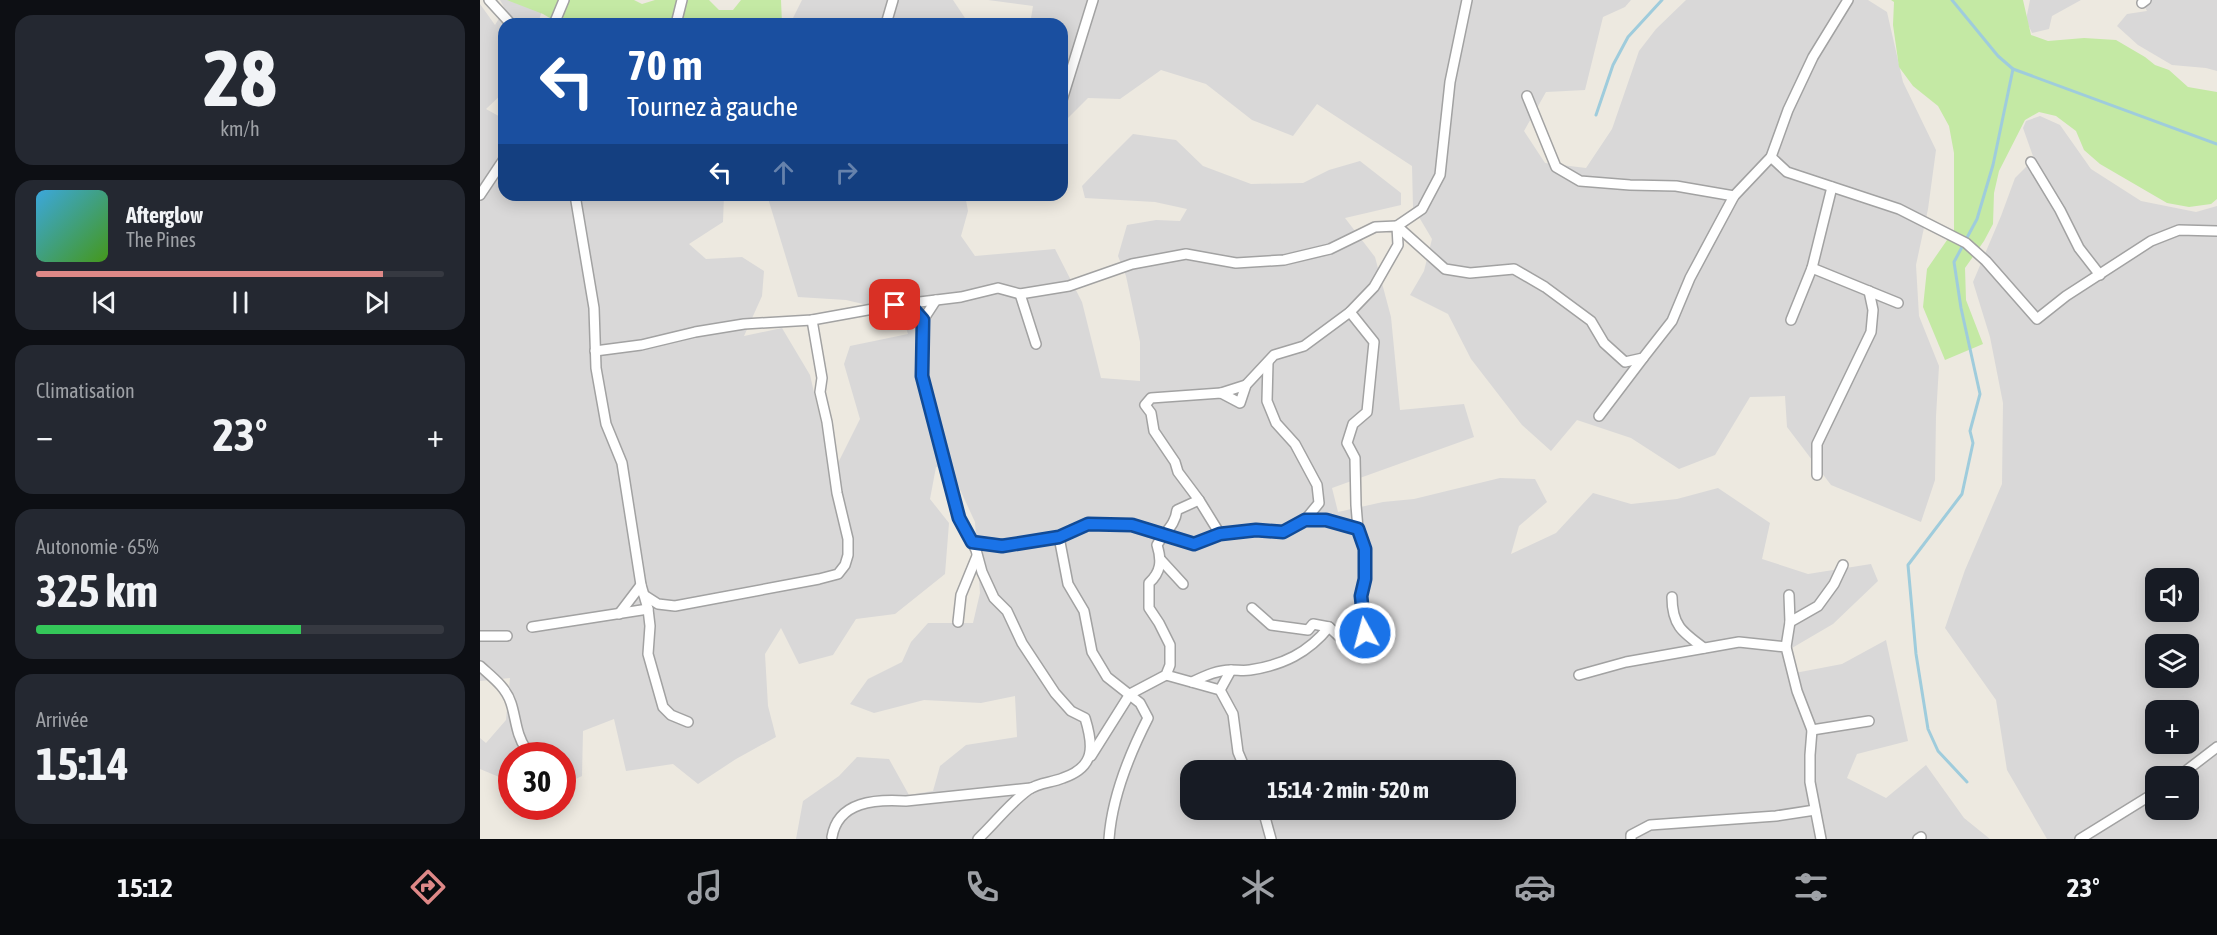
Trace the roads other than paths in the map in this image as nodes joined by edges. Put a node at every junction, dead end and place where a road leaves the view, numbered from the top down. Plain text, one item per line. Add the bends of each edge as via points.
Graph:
1 (489, 0) edge
2 (564, 0) edge
3 (681, 0) edge
4 (893, 0) edge
5 (1093, 0) edge
6 (1467, 0) edge
7 (1848, 0) edge
8 (506, 18) edge
9 (556, 18) edge
10 (677, 18) edge
11 (888, 18) edge
12 (1068, 81) edge
13 (1527, 96) dead end
14 (1771, 157) junction
15 (2031, 162) dead end
16 (498, 168) edge
17 (1832, 187) junction
18 (480, 195) edge
19 (1734, 196) junction
20 (575, 201) edge
21 (1396, 226) junction
22 (2217, 231) edge
23 (1812, 268) junction
24 (2100, 275) junction
25 (1869, 291) junction
26 (1020, 294) junction
27 (936, 300) junction
28 (908, 303) junction
29 (1898, 303) dead end
30 (1350, 312) junction
31 (812, 320) junction
32 (923, 320) junction
33 (1791, 320) dead end
34 (1036, 344) dead end
35 (595, 351) junction
36 (1643, 358) junction
37 (1268, 362) junction
38 (1245, 385) junction
39 (1221, 393) junction
40 (1599, 416) dead end
41 (1817, 475) dead end
42 (1199, 500) junction
43 (1305, 520) junction
44 (1358, 529) junction
45 (1220, 534) junction
46 (1163, 535) junction
47 (1059, 537) junction
48 (974, 546) junction
49 (1161, 560) junction
50 (1842, 565) dead end
51 (1183, 584) dead end
52 (641, 585) junction
53 (644, 595) junction
54 (1789, 595) dead end
55 (1672, 597) dead end
56 (1251, 608) dead end
57 (648, 609) junction
58 (619, 614) junction
59 (958, 622) dead end
60 (1790, 622) junction
61 (532, 627) dead end
62 (1329, 627) junction
63 (1308, 630) junction
64 (480, 636) edge
65 (507, 636) dead end
66 (1315, 644) junction
67 (1786, 647) junction
68 (1704, 648) junction
69 (480, 666) edge
70 (1231, 670) junction
71 (1166, 675) junction
72 (1579, 675) dead end
73 (1192, 682) junction
74 (1220, 690) junction
75 (1130, 694) junction
76 (1869, 721) dead end
77 (688, 722) dead end
78 (1812, 730) junction
79 (521, 742) edge
80 (2217, 747) edge
81 (1091, 756) junction
82 (1241, 760) edge
83 (2192, 766) edge
84 (1030, 788) junction
85 (2145, 799) edge
86 (1815, 810) junction
87 (1266, 820) edge
88 (832, 837) dead end
89 (978, 839) edge
90 (1109, 839) edge
91 (1271, 839) edge
92 (1631, 839) edge
93 (1821, 839) edge
94 (2080, 839) edge

1 - 8 street
2 - 9 street
3 - 10 street
4 - 11 street
5 - 12 street
6 - 21 street via 1450,82 1440,175 1422,209
7 - 14 street via 1813,57
13 - 19 street via 1556,167 1580,181 1676,186
14 - 17 street via 1787,172
14 - 19 street
15 - 24 street via 2079,248
16 - 18 street
17 - 23 street
17 - 24 street via 1899,209 1966,243 2037,319
19 - 36 street via 1672,321
20 - 35 street via 594,308
21 - 26 street via 1375,227 1330,249 1284,260 1236,263 1186,254 1132,264 1069,286
21 - 30 street via 1398,245 1374,287
21 - 36 street via 1445,269 1470,273 1514,269 1591,321 1604,343 1625,362
22 - 24 street via 2179,230 2151,241
23 - 25 street
23 - 33 street
25 - 29 street
25 - 41 street via 1873,310 1871,332 1816,444
26 - 27 street via 998,288
26 - 34 street
27 - 28 street
27 - 32 street
28 - 31 street
28 - 32 street
30 - 37 street via 1304,346 1274,355
30 - 44 street via 1374,342 1367,412 1353,424 1347,443 1355,458
31 - 35 street via 744,324
31 - 53 street via 821,368 820,392 848,538 845,565 838,574 819,579 675,606 658,604
32 - 48 street via 922,376 959,518
35 - 52 street via 606,424 622,463
36 - 40 street
37 - 38 street
37 - 43 street via 1267,401 1276,423 1294,444 1317,485 1318,503
38 - 39 street
38 - 39 street via 1240,403
39 - 42 street via 1151,398 1145,405 1154,431
42 - 45 street
42 - 46 street via 1177,510 1176,521
43 - 44 street via 1326,520
43 - 45 street via 1283,532
44 - 62 street via 1365,549 1361,596 1365,633 1344,641
45 - 46 street via 1194,544
46 - 47 street via 1132,525 1088,524
46 - 49 street via 1157,546
47 - 48 street
47 - 75 street via 1068,584 1084,610 1092,651 1107,677
48 - 59 street via 977,558 961,595
48 - 81 street via 994,598 1007,611 1022,643 1055,693 1071,711 1085,718
49 - 51 street
49 - 71 street via 1157,575 1149,584 1149,608 1170,645
50 - 60 street via 1818,606
52 - 53 street
52 - 58 street
53 - 57 street
54 - 60 street
55 - 68 street via 1677,624
56 - 63 street via 1271,625
57 - 58 street
57 - 77 street via 648,654 663,706 671,715
58 - 61 street
60 - 67 street
62 - 63 street via 1313,624
62 - 66 street
63 - 66 street
64 - 65 street
66 - 70 street via 1281,664
67 - 68 street via 1739,642
67 - 78 street
68 - 72 street
69 - 79 street via 503,687
70 - 73 street via 1214,672
70 - 74 street
71 - 73 street
71 - 75 street
73 - 74 street
74 - 82 street via 1233,714
75 - 81 street
75 - 90 street via 1148,718 1130,754
76 - 78 street
78 - 86 street via 1810,764
80 - 83 street
81 - 84 street via 1079,771
84 - 88 street via 855,806 843,812
84 - 89 street
85 - 94 street
86 - 92 street via 1650,825 1631,835
86 - 93 street
87 - 91 street

